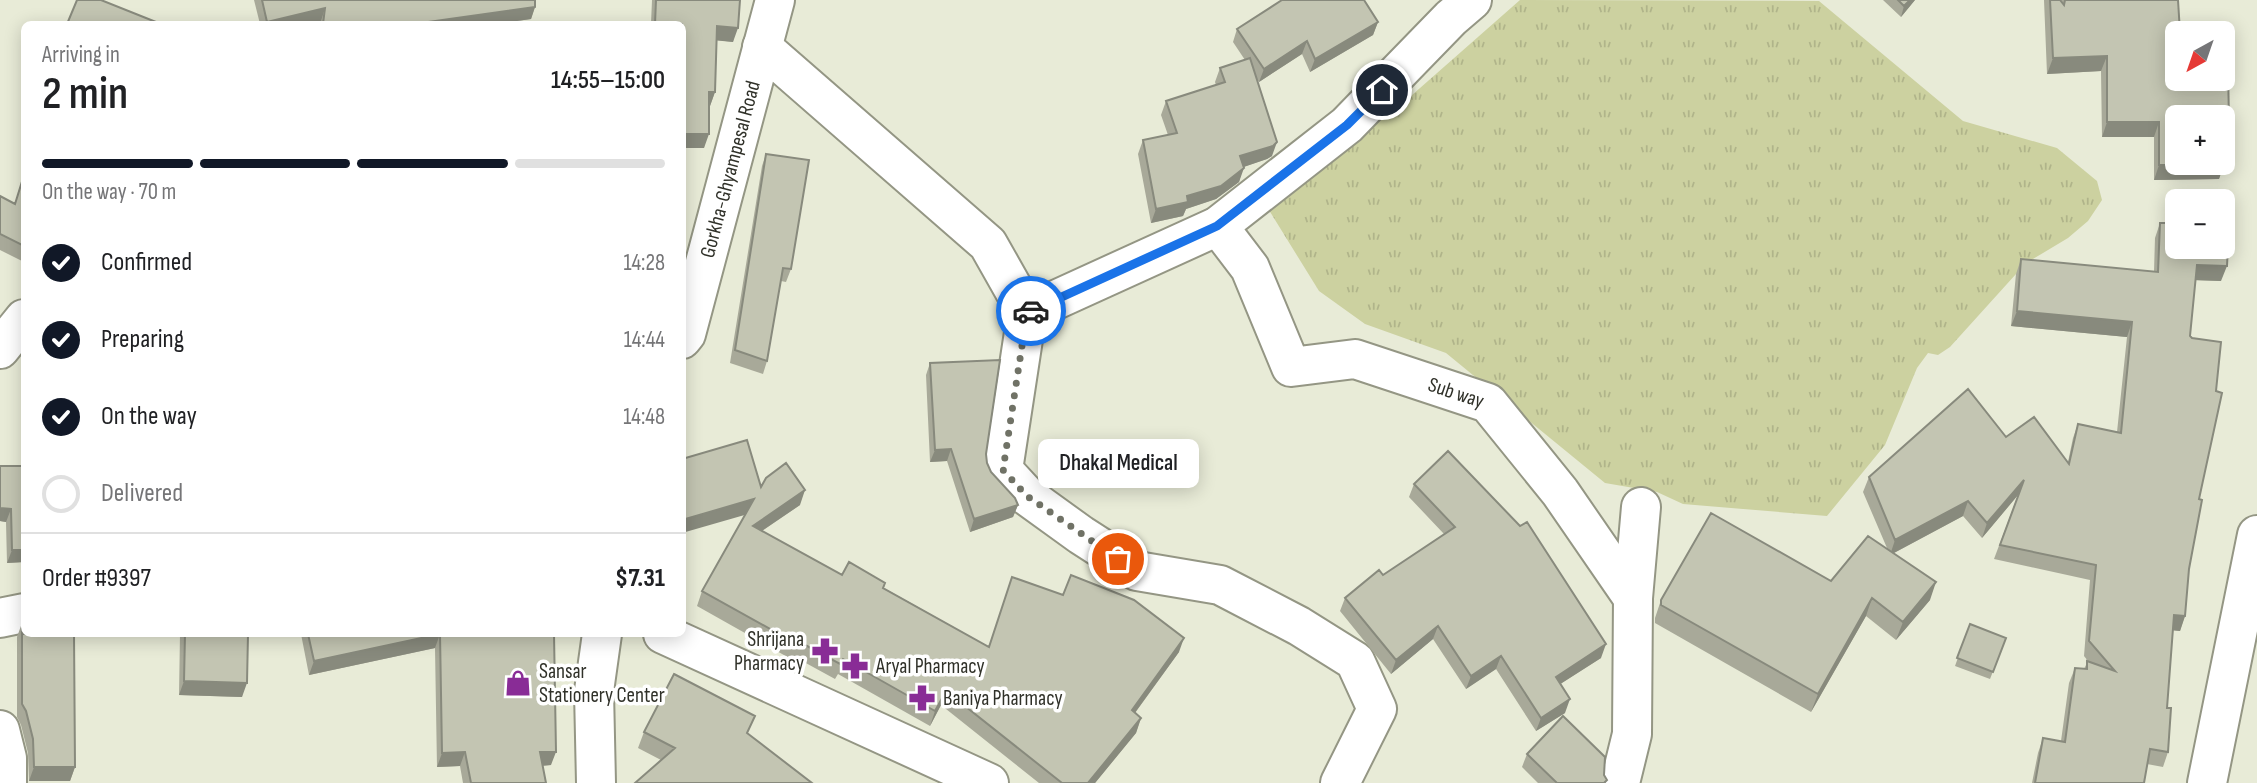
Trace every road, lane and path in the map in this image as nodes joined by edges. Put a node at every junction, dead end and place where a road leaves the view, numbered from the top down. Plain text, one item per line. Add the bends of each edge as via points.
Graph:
1 (775, 0) edge
2 (1472, 0) edge
3 (762, 47) junction
4 (1217, 226) junction
5 (1027, 313) junction
6 (21, 323) edge
7 (686, 334) edge
8 (0, 349) edge
9 (1642, 507) dead end
10 (2257, 535) edge
11 (1633, 598) junction
12 (21, 614) edge
13 (0, 618) edge
14 (602, 637) edge
15 (670, 637) edge
16 (0, 730) edge
17 (8, 783) edge
18 (596, 783) edge
19 (989, 783) edge
20 (1340, 783) edge
21 (1620, 783) edge
22 (2207, 783) edge

1 - 3 street, Gorkha-Ghyampesal Road
2 - 4 street via 1347,125
3 - 5 street via 988,244
3 - 7 street, Gorkha-Ghyampesal Road
4 - 5 street
4 - 11 street, Sub way via 1250,268 1290,367 1355,359 1488,403 1560,492
5 - 20 street via 1003,470 1027,496 1137,571 1220,585 1355,660 1377,709
6 - 8 street
9 - 11 street
10 - 22 street
11 - 21 street via 1632,734
12 - 13 street
14 - 18 street via 594,691
15 - 19 street
16 - 17 street

